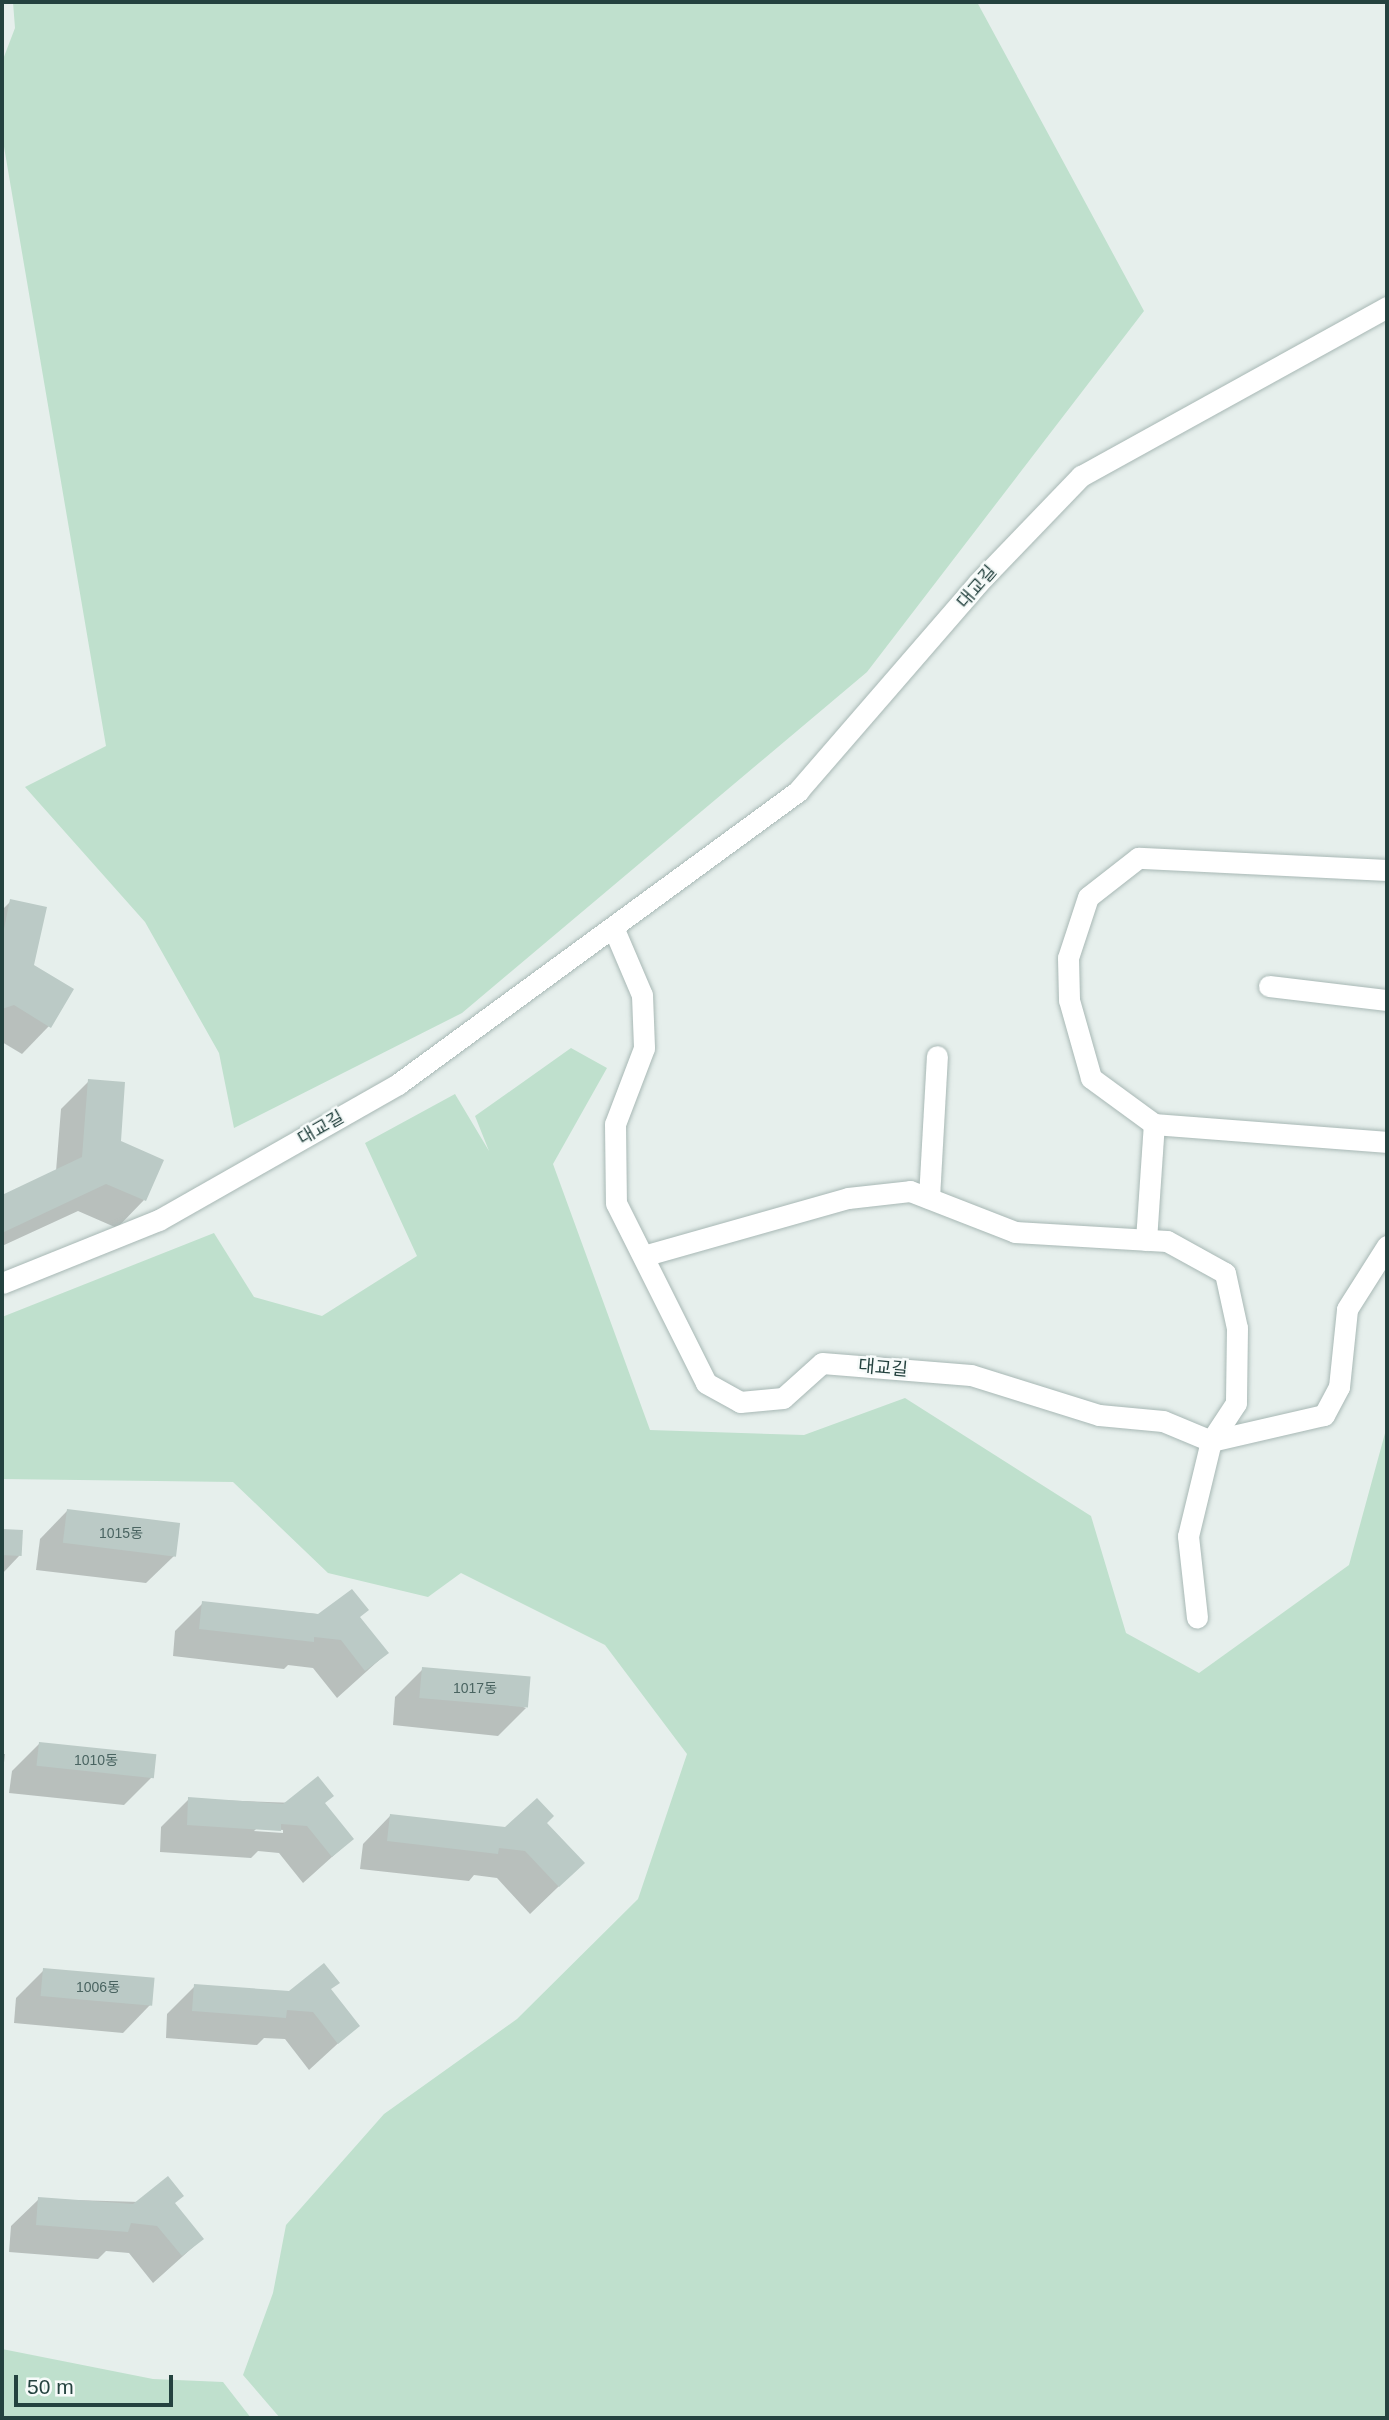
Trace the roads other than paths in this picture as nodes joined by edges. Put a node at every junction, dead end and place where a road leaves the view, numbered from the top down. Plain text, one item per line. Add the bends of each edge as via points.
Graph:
1 (1387, 307) edge
2 (1387, 870) edge
3 (614, 928) junction
4 (1269, 986) dead end
5 (1387, 1000) edge
6 (937, 1056) dead end
7 (1154, 1124) junction
8 (1387, 1142) edge
9 (929, 1198) junction
10 (1146, 1240) junction
11 (1387, 1246) edge
12 (643, 1256) junction
13 (2, 1283) edge
14 (1211, 1441) junction
15 (1197, 1618) dead end

1 - 3 street, 대교길 via 1081,476 978,583 798,791
2 - 7 street via 1138,858 1087,897 1068,958 1069,1000 1091,1078
3 - 12 street, 대교길 via 642,995 644,1048 615,1124 616,1203
3 - 13 street, 대교길 via 398,1084 159,1220
4 - 5 street
6 - 9 street
7 - 8 street
7 - 10 street
9 - 10 street via 1015,1232
9 - 12 street via 910,1191 848,1198
10 - 14 street via 1167,1241 1225,1273 1237,1328 1236,1403
11 - 14 street via 1347,1309 1339,1387 1324,1415
12 - 14 street, 대교길 via 706,1383 740,1402 783,1398 822,1363 971,1375 1099,1415 1163,1421
14 - 15 street via 1188,1535

